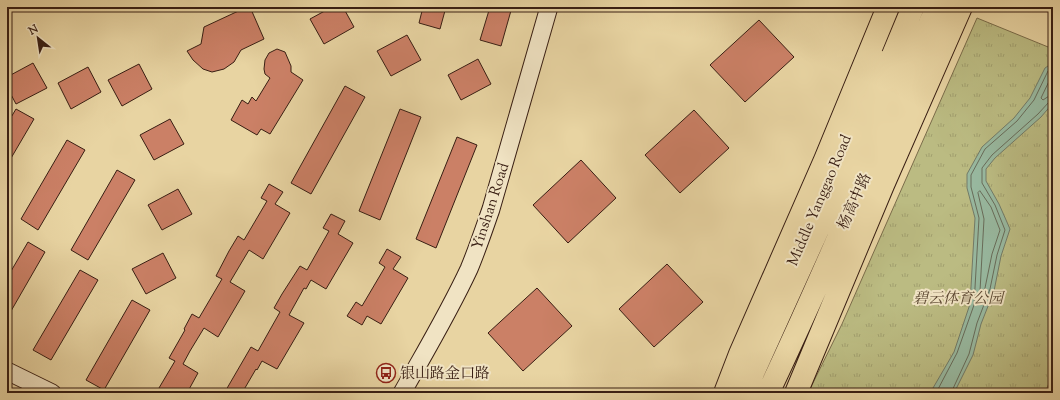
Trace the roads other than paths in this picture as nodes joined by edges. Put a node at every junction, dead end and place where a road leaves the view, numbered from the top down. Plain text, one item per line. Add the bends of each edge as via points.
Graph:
1 (549, 7) edge
2 (888, 7) edge
3 (902, 7) edge
4 (913, 7) edge
5 (937, 7) edge
6 (950, 7) edge
7 (961, 7) edge
8 (7, 371) edge
9 (52, 393) edge
10 (402, 393) edge
11 (725, 393) edge
12 (736, 393) edge
13 (744, 393) edge
14 (768, 393) edge
15 (784, 393) edge
16 (796, 393) edge

1 - 10 street, Yinshan Road via 491,209 469,268
2 - 11 highway
3 - 12 main road, Middle Yanggao Road
4 - 13 highway, 杨高中路 via 844,172
5 - 14 highway, 杨高中路 via 853,204
6 - 15 main road
7 - 16 highway
8 - 9 street

